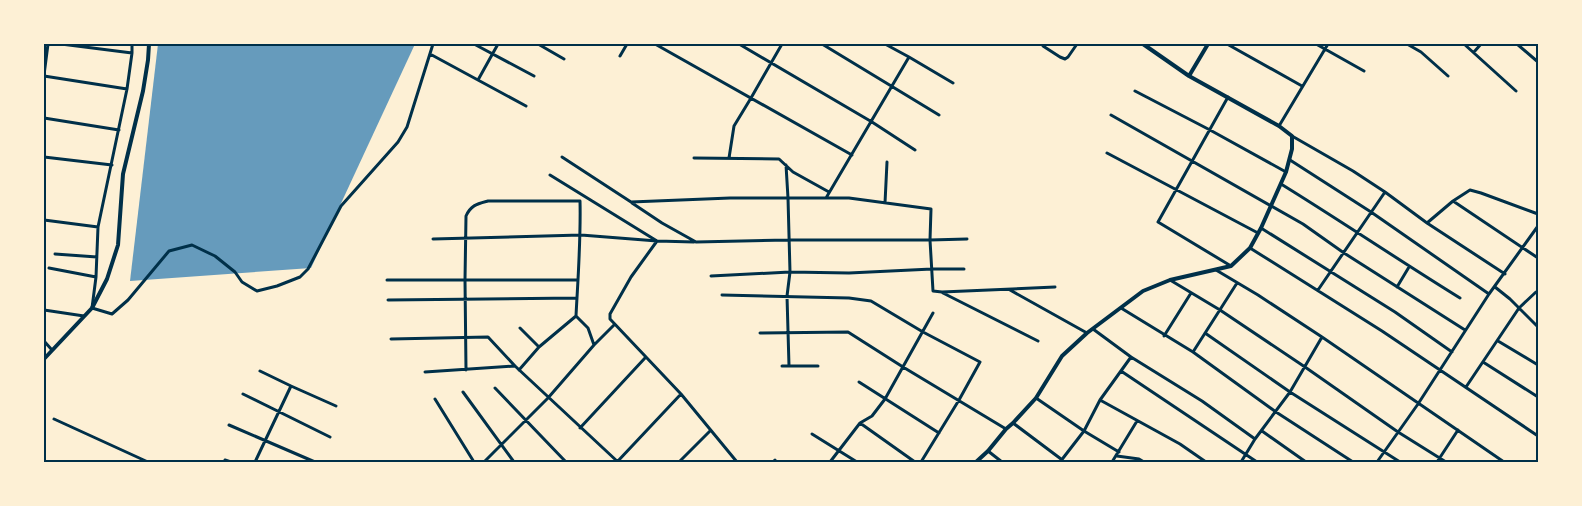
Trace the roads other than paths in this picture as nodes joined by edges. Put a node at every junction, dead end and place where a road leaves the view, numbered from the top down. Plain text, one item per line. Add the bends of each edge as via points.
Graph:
1 (48, 44) edge
2 (61, 44) edge
3 (132, 44) edge
4 (149, 44) edge
5 (433, 44) edge
6 (474, 44) edge
7 (498, 44) edge
8 (538, 44) edge
9 (627, 44) edge
10 (655, 44) edge
11 (739, 44) edge
12 (782, 44) edge
13 (822, 44) edge
14 (885, 44) edge
15 (1077, 44) edge
16 (1143, 44) edge
17 (1208, 44) edge
18 (1227, 44) edge
19 (1316, 44) edge
20 (1328, 44) edge
21 (1407, 44) edge
22 (1464, 44) edge
23 (1481, 44) edge
24 (1517, 44) edge
25 (1043, 46) dead end
26 (1325, 49) junction
27 (1474, 52) junction
28 (132, 53) junction
29 (492, 53) junction
30 (430, 54) junction
31 (620, 56) dead end
32 (909, 57) junction
33 (564, 59) dead end
34 (771, 62) junction
35 (1539, 62) edge
36 (1364, 71) dead end
37 (44, 75) edge
38 (534, 76) dead end
39 (1189, 76) junction
40 (1448, 76) dead end
41 (478, 80) junction
42 (953, 83) dead end
43 (1302, 86) junction
44 (892, 87) junction
45 (127, 89) junction
46 (1516, 91) dead end
47 (1135, 92) dead end
48 (1228, 97) junction
49 (751, 98) junction
50 (525, 106) dead end
51 (939, 115) dead end
52 (1111, 115) dead end
53 (44, 118) edge
54 (872, 122) junction
55 (1279, 126) junction
56 (119, 130) junction
57 (1210, 130) junction
58 (1292, 136) junction
59 (915, 150) dead end
60 (1107, 153) dead end
61 (852, 155) junction
62 (44, 157) edge
63 (562, 157) dead end
64 (694, 158) dead end
65 (729, 158) junction
66 (1192, 160) junction
67 (1290, 160) junction
68 (887, 162) dead end
69 (112, 165) junction
70 (786, 165) junction
71 (1286, 172) junction
72 (550, 175) dead end
73 (1281, 184) junction
74 (1176, 189) junction
75 (830, 192) junction
76 (1385, 192) junction
77 (788, 198) junction
78 (826, 198) junction
79 (1453, 201) junction
80 (631, 202) junction
81 (885, 203) junction
82 (1272, 206) junction
83 (1371, 212) junction
84 (1539, 214) edge
85 (44, 220) edge
86 (1427, 222) junction
87 (98, 227) junction
88 (1538, 227) edge
89 (1262, 228) junction
90 (1358, 232) junction
91 (1258, 233) junction
92 (581, 235) junction
93 (467, 238) junction
94 (967, 238) dead end
95 (433, 239) dead end
96 (788, 240) junction
97 (930, 240) junction
98 (657, 241) junction
99 (696, 242) junction
100 (1250, 248) junction
101 (1523, 248) junction
102 (1344, 253) junction
103 (55, 254) dead end
104 (97, 257) junction
105 (1539, 258) edge
106 (1231, 266) junction
107 (1409, 267) junction
108 (49, 268) dead end
109 (932, 268) junction
110 (964, 269) dead end
111 (1215, 270) junction
112 (790, 272) junction
113 (1331, 272) junction
114 (1505, 274) junction
115 (711, 276) dead end
116 (96, 277) junction
117 (387, 280) dead end
118 (465, 280) junction
119 (577, 280) junction
120 (1170, 280) junction
121 (1238, 283) junction
122 (1055, 287) dead end
123 (1396, 287) junction
124 (1495, 287) junction
125 (1009, 289) junction
126 (1318, 290) junction
127 (942, 292) junction
128 (1539, 292) edge
129 (1191, 293) junction
130 (1489, 294) junction
131 (722, 295) dead end
132 (787, 296) junction
133 (577, 298) junction
134 (1460, 298) dead end
135 (465, 299) junction
136 (388, 300) dead end
137 (92, 308) junction
138 (1121, 308) junction
139 (1519, 308) junction
140 (44, 310) edge
141 (1220, 310) junction
142 (933, 313) dead end
143 (84, 316) junction
144 (576, 316) junction
145 (614, 324) junction
146 (1539, 327) edge
147 (519, 328) dead end
148 (1093, 329) junction
149 (1465, 330) junction
150 (923, 332) junction
151 (760, 333) dead end
152 (787, 333) junction
153 (1087, 333) junction
154 (1205, 333) junction
155 (1164, 336) junction
156 (1322, 337) junction
157 (465, 338) junction
158 (391, 339) dead end
159 (44, 341) edge
160 (1038, 341) dead end
161 (1498, 341) junction
162 (594, 345) junction
163 (539, 347) junction
164 (52, 350) junction
165 (1193, 352) junction
166 (1452, 352) junction
167 (1131, 357) junction
168 (645, 358) junction
169 (44, 359) edge
170 (1484, 362) junction
171 (1539, 365) edge
172 (782, 366) dead end
173 (789, 366) junction
174 (818, 366) dead end
175 (1305, 367) junction
176 (517, 368) junction
177 (903, 368) junction
178 (466, 370) junction
179 (260, 371) dead end
180 (1121, 371) junction
181 (1439, 371) junction
182 (425, 372) dead end
183 (859, 382) dead end
184 (291, 386) junction
185 (495, 388) dead end
186 (1466, 388) junction
187 (463, 392) dead end
188 (1290, 392) junction
189 (243, 394) dead end
190 (681, 394) junction
191 (1539, 396) edge
192 (548, 398) junction
193 (1036, 398) junction
194 (435, 399) dead end
195 (885, 399) junction
196 (959, 400) junction
197 (1100, 400) junction
198 (1418, 404) junction
199 (336, 406) dead end
200 (279, 412) junction
201 (1276, 412) junction
202 (54, 419) dead end
203 (525, 421) junction
204 (1137, 421) junction
205 (860, 423) junction
206 (1014, 423) junction
207 (229, 425) dead end
208 (580, 428) junction
209 (1006, 429) junction
210 (1458, 430) junction
211 (711, 431) junction
212 (1084, 431) junction
213 (1262, 431) junction
214 (1398, 432) junction
215 (939, 433) junction
216 (812, 434) dead end
217 (1539, 436) edge
218 (330, 437) dead end
219 (1255, 439) junction
220 (265, 440) junction
221 (501, 446) junction
222 (840, 451) junction
223 (988, 451) junction
224 (1384, 452) junction
225 (1118, 454) junction
226 (1245, 455) junction
227 (225, 460) dead end
228 (1438, 460) edge
229 (148, 462) edge
230 (231, 462) edge
231 (255, 462) edge
232 (315, 462) edge
233 (474, 462) edge
234 (484, 462) edge
235 (513, 462) edge
236 (566, 462) edge
237 (617, 462) edge
238 (679, 462) edge
239 (737, 462) edge
240 (830, 462) edge
241 (857, 462) edge
242 (915, 462) edge
243 (921, 462) edge
244 (976, 462) edge
245 (1002, 462) edge
246 (1063, 462) edge
247 (1113, 462) edge
248 (1144, 462) edge
249 (1206, 462) edge
250 (1241, 462) edge
251 (1257, 462) edge
252 (1306, 462) edge
253 (1353, 462) edge
254 (1377, 462) edge
255 (1400, 462) edge
256 (1446, 462) edge
257 (1504, 462) edge

1 - 37 street
2 - 28 street
3 - 28 street
4 - 137 street via 143,91 123,174 118,245
5 - 30 street
6 - 29 street
7 - 29 street
8 - 33 street
9 - 31 street
10 - 49 street
11 - 34 street
12 - 34 street
13 - 44 street
14 - 32 street
15 - 25 street via 1065,59
16 - 39 street
17 - 39 street
18 - 43 street
19 - 26 street
20 - 26 street
21 - 40 street
22 - 27 street
23 - 27 street
24 - 35 street
26 - 36 street
26 - 43 street
27 - 46 street
28 - 45 street
29 - 38 street
29 - 41 street
30 - 41 street
30 - 137 street via 407,127 341,206 300,277 257,291 215,256 192,244 169,251 112,314
32 - 42 street
32 - 44 street
34 - 49 street
34 - 54 street
37 - 45 street
39 - 48 street
41 - 50 street
43 - 55 street
44 - 51 street
44 - 54 street
45 - 56 street
47 - 57 street
48 - 55 street
48 - 57 street
49 - 61 street
49 - 65 street via 734,126
52 - 66 street
53 - 56 street
54 - 59 street
54 - 61 street
55 - 58 street
56 - 69 street
57 - 66 street
57 - 71 street
58 - 67 street
58 - 76 street
60 - 74 street
61 - 75 street
62 - 69 street
63 - 80 street
64 - 65 street
65 - 70 street via 779,159
66 - 74 street
66 - 82 street
67 - 71 street
67 - 83 street
68 - 81 street
69 - 87 street
70 - 75 street
70 - 77 street
71 - 73 street
72 - 98 street
73 - 82 street
73 - 90 street
74 - 91 street
74 - 106 street via 1158,222
75 - 78 street
76 - 83 street
76 - 86 street
77 - 78 street
77 - 80 street
77 - 96 street
78 - 81 street
79 - 84 street via 1473,190
79 - 86 street
79 - 101 street
80 - 99 street
81 - 97 street via 931,209
82 - 89 street
82 - 102 street
83 - 90 street
83 - 130 street
85 - 87 street
86 - 114 street
87 - 104 street
88 - 101 street
89 - 91 street
89 - 113 street
90 - 102 street
90 - 107 street
91 - 100 street
92 - 93 street
92 - 93 street via 580,201 488,201 469,210
92 - 98 street
92 - 119 street
93 - 95 street
93 - 118 street
94 - 97 street
96 - 97 street
96 - 99 street
96 - 112 street
97 - 109 street
98 - 99 street
98 - 145 street via 610,314
100 - 106 street
100 - 126 street
101 - 105 street
101 - 114 street
102 - 113 street
102 - 123 street
103 - 104 street
104 - 116 street
106 - 111 street
107 - 123 street
107 - 134 street
108 - 116 street
109 - 110 street
109 - 112 street
109 - 127 street via 932,289
111 - 120 street
111 - 121 street
112 - 115 street
112 - 132 street
113 - 126 street
113 - 166 street
114 - 124 street
116 - 137 street
117 - 118 street
118 - 119 street
118 - 135 street
119 - 133 street
120 - 129 street
120 - 138 street via 1143,291
121 - 141 street
121 - 156 street
122 - 125 street
123 - 149 street
124 - 130 street
124 - 139 street
125 - 127 street
125 - 153 street
126 - 181 street
127 - 160 street
128 - 139 street
129 - 141 street
129 - 155 street
130 - 149 street
131 - 132 street
132 - 150 street via 871,301
132 - 152 street
133 - 135 street
133 - 144 street
135 - 136 street
135 - 157 street
137 - 143 street
138 - 148 street
138 - 155 street
139 - 146 street
139 - 161 street
140 - 143 street
141 - 154 street
141 - 175 street
142 - 150 street
143 - 164 street
144 - 162 street via 588,328
144 - 163 street
145 - 162 street
145 - 168 street
147 - 163 street
148 - 153 street
148 - 167 street
149 - 166 street
150 - 177 street
150 - 196 street via 980,362
151 - 152 street
152 - 173 street
152 - 177 street via 848,332
153 - 193 street via 1062,356
154 - 165 street
154 - 188 street
155 - 165 street
156 - 175 street
156 - 198 street
157 - 158 street
157 - 176 street via 488,337
157 - 178 street
159 - 164 street
161 - 170 street
161 - 171 street
162 - 192 street
163 - 176 street
164 - 169 street
165 - 201 street
166 - 181 street
167 - 180 street
167 - 219 street
168 - 190 street
168 - 208 street
170 - 186 street
170 - 191 street
172 - 173 street
173 - 174 street
175 - 188 street
175 - 214 street
176 - 178 street
176 - 192 street
177 - 195 street
177 - 196 street
178 - 182 street
179 - 184 street
180 - 197 street
180 - 226 street
181 - 186 street
181 - 198 street
183 - 195 street
184 - 199 street
184 - 200 street
185 - 203 street
186 - 217 street
187 - 221 street
188 - 201 street
188 - 224 street
189 - 200 street
190 - 211 street
190 - 237 street
192 - 203 street
192 - 208 street
193 - 206 street
193 - 212 street
194 - 233 street
195 - 205 street via 872,416
195 - 215 street
196 - 209 street
196 - 215 street
197 - 204 street
197 - 212 street
198 - 210 street
198 - 214 street
200 - 218 street
200 - 220 street
201 - 213 street
201 - 253 street
202 - 229 street
203 - 221 street
203 - 236 street
204 - 225 street
204 - 249 street
205 - 222 street
205 - 242 street
206 - 209 street
206 - 246 street
207 - 220 street
208 - 237 street
209 - 223 street
210 - 228 street
210 - 257 street
211 - 238 street
211 - 239 street
212 - 225 street
212 - 246 street
213 - 219 street
213 - 252 street
214 - 224 street
214 - 228 street
215 - 243 street
216 - 222 street
219 - 226 street
220 - 231 street
220 - 232 street
221 - 234 street
221 - 235 street
222 - 240 street
222 - 241 street
223 - 244 street
223 - 245 street
224 - 254 street
224 - 255 street
225 - 247 street
225 - 248 street
226 - 250 street
226 - 251 street
227 - 230 street
228 - 256 street

